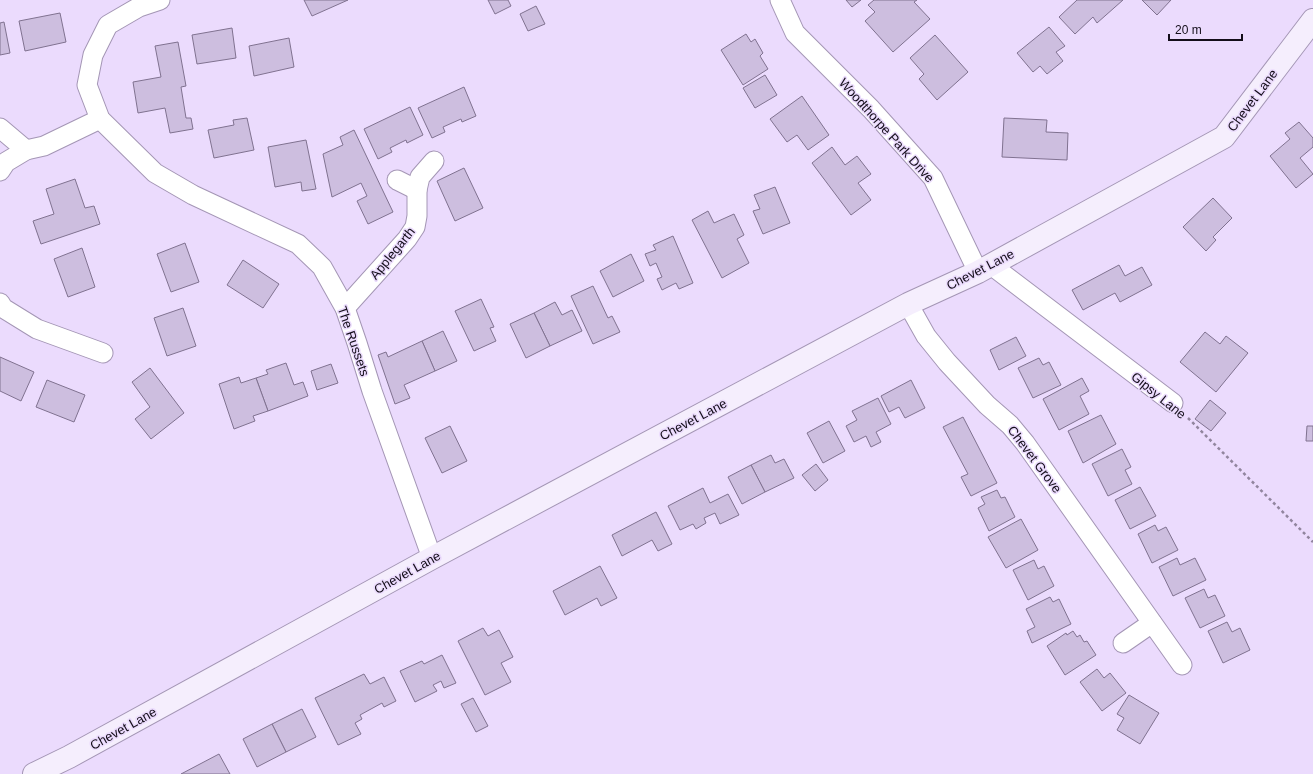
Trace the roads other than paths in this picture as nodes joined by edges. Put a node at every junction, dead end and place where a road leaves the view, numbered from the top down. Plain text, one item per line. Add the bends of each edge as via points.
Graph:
1 (160, 0) edge
2 (780, 0) edge
3 (1313, 20) edge
4 (100, 119) junction
5 (0, 128) edge
6 (26, 150) junction
7 (434, 161) dead end
8 (0, 171) edge
9 (397, 180) dead end
10 (417, 190) junction
11 (984, 269) junction
12 (0, 303) edge
13 (908, 304) junction
14 (345, 308) junction
15 (103, 353) dead end
16 (1173, 403) road end
17 (432, 558) junction
18 (1152, 623) junction
19 (1123, 643) dead end
20 (1182, 665) dead end
21 (34, 774) edge

1 - 4 street, The Russets via 139,7 108,25 93,55 87,85
2 - 11 street, Woodthorpe Park Drive via 796,33 871,109 932,178
3 - 11 main road, Chevet Lane via 1224,137
4 - 6 street via 44,146
4 - 14 street, The Russets via 155,173 193,195 298,244 322,267
5 - 6 street
6 - 8 street via 6,162
7 - 10 street, Applegarth via 420,177
9 - 10 street
10 - 14 street, Applegarth via 415,227
11 - 13 main road, Chevet Lane
11 - 16 street, Gipsy Lane
12 - 15 street via 3,308 37,329
13 - 17 main road, Chevet Lane
13 - 18 street, Chevet Grove via 926,336 947,362 1025,443
14 - 17 street, The Russets
17 - 21 main road, Chevet Lane via 69,758
18 - 19 street
18 - 20 street, Chevet Grove

